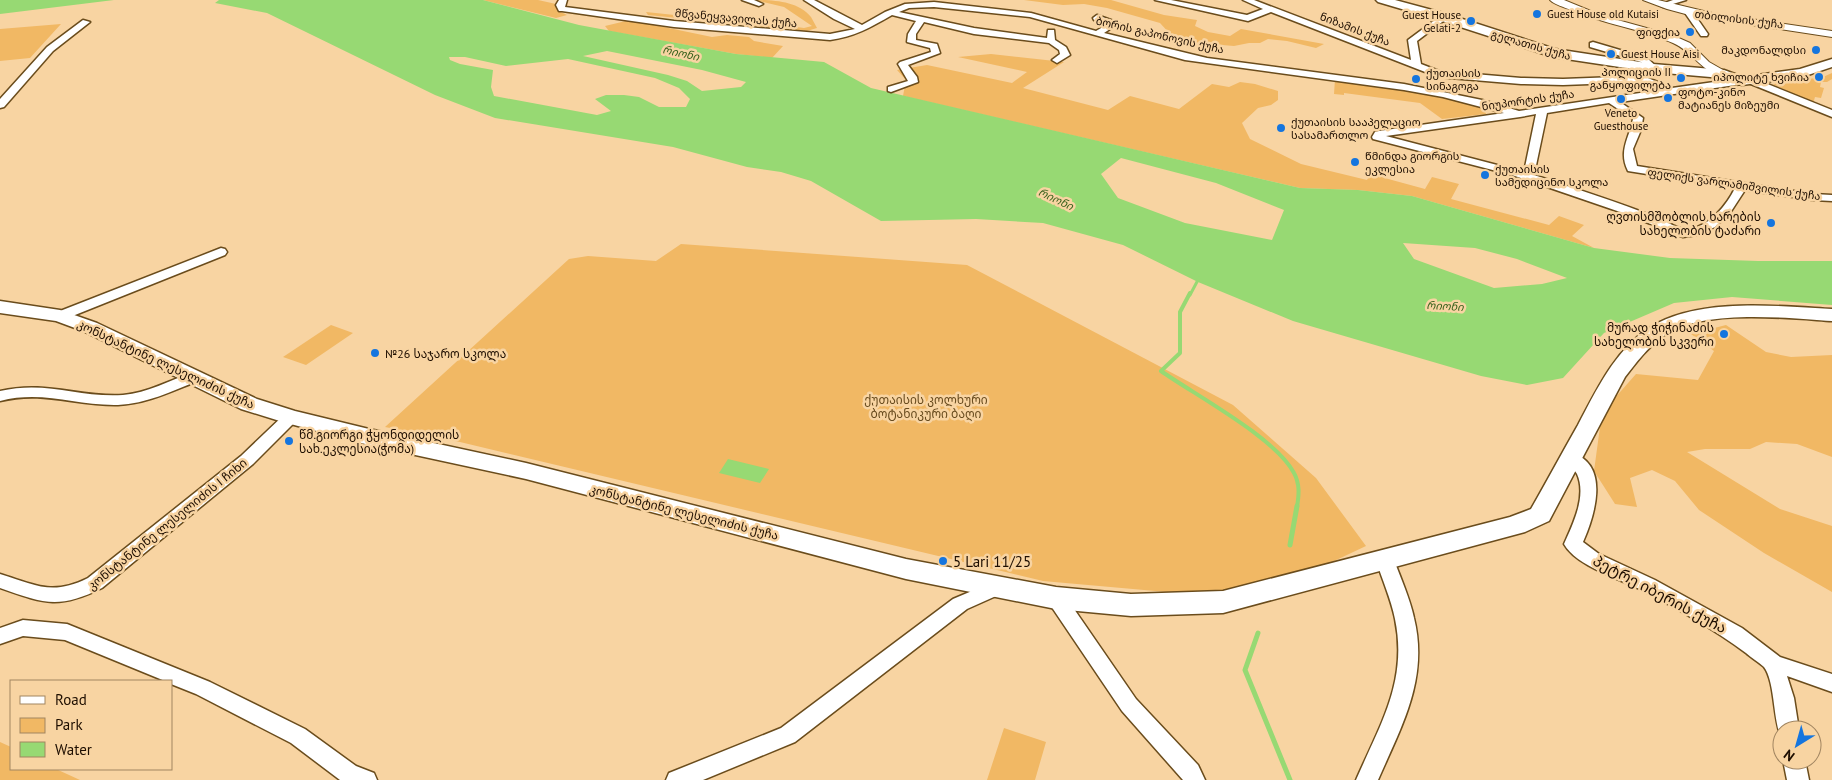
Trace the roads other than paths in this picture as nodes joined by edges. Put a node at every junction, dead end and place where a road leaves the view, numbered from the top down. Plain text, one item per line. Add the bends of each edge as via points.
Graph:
1 (563, 0) edge
2 (746, 0) edge
3 (808, 0) edge
4 (907, 0) edge
5 (1159, 0) edge
6 (1247, 0) edge
7 (1382, 0) edge
8 (1555, 0) edge
9 (1648, 0) edge
10 (1682, 0) edge
11 (759, 4) dead end
12 (920, 5) junction
13 (1663, 6) junction
14 (1271, 9) junction
15 (892, 12) junction
16 (1689, 13) junction
17 (1443, 17) junction
18 (1097, 18) dead end
19 (921, 20) junction
20 (86, 22) dead end
21 (1056, 22) junction
22 (861, 30) junction
23 (1097, 34) junction
24 (1704, 34) dead end
25 (1832, 34) edge
26 (1051, 40) junction
27 (1593, 45) dead end
28 (1057, 60) dead end
29 (1832, 63) edge
30 (1417, 66) junction
31 (1653, 68) junction
32 (1438, 74) junction
33 (1724, 74) junction
34 (1746, 80) junction
35 (891, 89) dead end
36 (1668, 90) junction
37 (1436, 92) junction
38 (1610, 100) junction
39 (0, 105) edge
40 (1542, 111) junction
41 (1520, 114) junction
42 (1832, 114) edge
43 (1528, 178) junction
44 (1742, 186) junction
45 (1832, 198) edge
46 (221, 252) dead end
47 (0, 307) edge
48 (1832, 315) edge
49 (60, 316) junction
50 (193, 378) junction
51 (0, 396) edge
52 (291, 418) junction
53 (1572, 459) junction
54 (1385, 560) junction
55 (0, 581) edge
56 (998, 587) junction
57 (1056, 598) junction
58 (0, 636) edge
59 (1773, 663) junction
60 (1832, 683) edge
61 (1787, 720) edge
62 (366, 780) edge
63 (677, 780) edge
64 (1194, 780) edge
65 (1368, 780) edge

1 - 22 street, მწვანეყვავილას ქუჩა via 560,7 568,11 674,24 830,37 845,37
2 - 11 street
3 - 22 street
4 - 12 street
5 - 14 street via 1248,18
6 - 14 street, ნიზამის ქუჩა
7 - 17 main road, გელათის ქუჩა
8 - 33 street via 1599,18 1668,37 1686,45 1705,64
9 - 13 street, თბილისის ქუჩა
10 - 13 street
12 - 15 street, ბორის გაპონოვის ქუჩა
12 - 21 street, ბორის გაპონოვის ქუჩა via 1005,11
13 - 16 street, თბილისის ქუჩა
14 - 30 street, ნიზამის ქუჩა
15 - 19 street
15 - 22 street, ბორის გაპონოვის ქუჩა
16 - 24 street
16 - 25 street, თბილისის ქუჩა
17 - 30 street via 1412,40
17 - 31 main road, გელათის ქუჩა via 1553,53
18 - 23 street via 1115,23
19 - 26 street via 974,31
19 - 35 street via 912,34 912,42 934,46 936,53 904,64 913,82
20 - 39 street via 50,49
21 - 23 street, ბორის გაპონოვის ქუჩა
21 - 26 street
23 - 37 street, ბორის გაპონოვის ქუჩა via 1206,60
26 - 28 street via 1063,49 1065,55
27 - 31 street via 1644,60
29 - 34 main road, გელათის ქუჩა via 1802,73
30 - 32 street, ნიზამის ქუჩა
31 - 33 main road, გელათის ქუჩა
32 - 36 street, ნიზამის ქუჩა via 1530,81 1643,79
32 - 37 street
33 - 34 main road, გელათის ქუჩა
34 - 36 street, ნიუპორტის ქუჩა
34 - 42 street
36 - 38 street, ნიუპორტის ქუჩა
37 - 41 street, ბორის გაპონოვის ქუჩა via 1492,104
38 - 40 street, ნიუპორტის ქუჩა
38 - 44 street, ფელიქს ვარლამიშვილის ქუჩა via 1638,118 1628,149 1632,169
40 - 41 street, ნიუპორტის ქუჩა
40 - 43 street
41 - 43 street, ნიუპორტის ქუჩა via 1379,134 1377,137
43 - 44 street via 1689,233 1713,223 1737,199
44 - 45 street, ფელიქს ვარლამიშვილის ქუჩა
46 - 49 street
47 - 49 main road, კონსტანტინე ლესელიძის ქუჩა
48 - 53 main road, კონსტანტინე ლესელიძის ქუჩა via 1719,312 1689,318 1656,332 1616,375
49 - 50 main road, კონსტანტინე ლესელიძის ქუჩა via 90,327
50 - 51 street via 136,398 116,400 61,392 16,391
50 - 52 main road, კონსტანტინე ლესელიძის ქუჩა via 249,404
52 - 55 street, კონსტანტინე ლესელიძის I ჩიხი via 247,460 95,583 79,592 65,597 49,596
52 - 56 main road, კონსტანტინე ლესელიძის ქუჩა via 526,471 906,569
53 - 54 main road, კონსტანტინე ლესელიძის ქუჩა via 1540,515 1516,525
53 - 59 street, პეტრე იბერის ქუჩა via 1581,464 1588,478 1588,487 1584,516 1572,544 1593,559 1648,585 1734,634
54 - 57 main road, კონსტანტინე ლესელიძის ქუჩა via 1223,602 1131,605
54 - 65 street via 1405,619 1409,668 1398,711
56 - 57 main road, კონსტანტინე ლესელიძის ქუჩა
56 - 63 street via 960,604 788,735
57 - 64 street via 1129,705
58 - 62 street via 23,628 67,632 203,688 298,736 348,774
59 - 60 street, პეტრე იბერის ქუჩა
59 - 61 street

